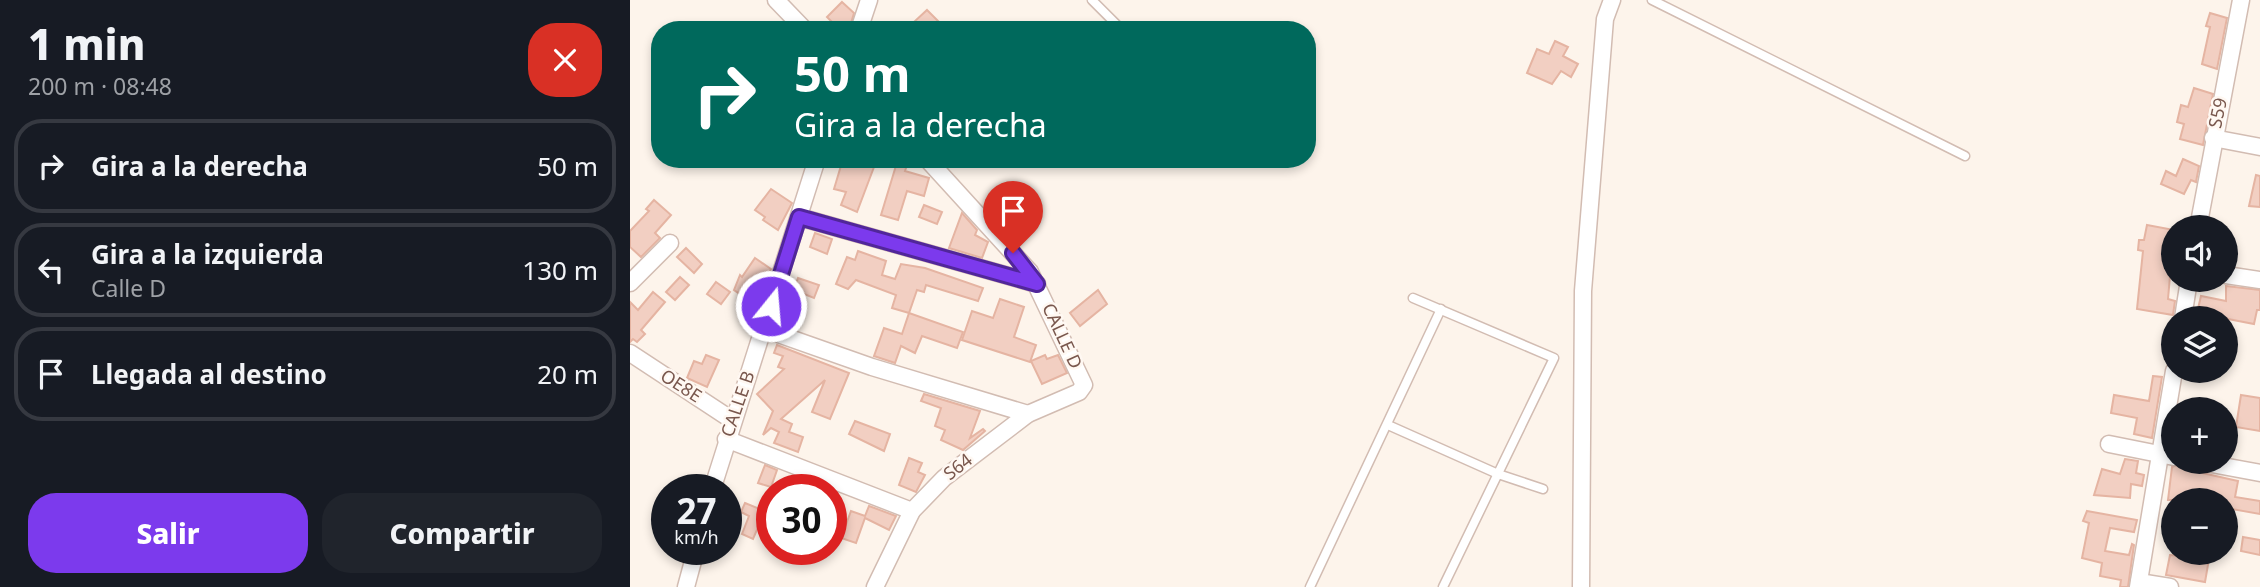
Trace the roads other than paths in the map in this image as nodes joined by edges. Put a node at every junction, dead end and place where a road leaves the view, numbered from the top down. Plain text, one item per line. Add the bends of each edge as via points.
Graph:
1 (776, 0) edge
2 (869, 0) edge
3 (1092, 0) edge
4 (1612, 0) edge
5 (1652, 0) edge
6 (2241, 0) edge
7 (796, 21) edge
8 (862, 21) edge
9 (1113, 21) edge
10 (2213, 138) junction
11 (2260, 147) edge
12 (1965, 156) dead end
13 (814, 168) edge
14 (935, 168) edge
15 (2200, 215) edge
16 (799, 217) junction
17 (670, 243) dead end
18 (2238, 277) edge
19 (2260, 281) edge
20 (630, 283) edge
21 (1037, 284) junction
22 (1413, 298) dead end
23 (1441, 309) junction
24 (764, 329) junction
25 (630, 353) edge
26 (1082, 388) joint
27 (1028, 414) junction
28 (732, 420) junction
29 (1388, 425) junction
30 (726, 439) junction
31 (2109, 444) dead end
32 (2161, 455) edge
33 (2238, 469) edge
34 (2260, 473) edge
35 (716, 474) edge
36 (1498, 474) junction
37 (2163, 474) edge
38 (1543, 489) dead end
39 (912, 510) junction
40 (692, 565) edge
41 (2138, 584) edge
42 (1447, 586) edge
43 (686, 587) edge
44 (875, 587) edge
45 (1310, 587) edge
46 (1581, 587) edge
47 (2170, 587) edge

1 - 7 street
2 - 8 street
3 - 9 lane
4 - 46 street via 1605,19 1583,291
5 - 12 lane
6 - 10 street, S59
10 - 11 street
10 - 15 street, S59
13 - 16 street, CALLE B
14 - 21 street, CALLE D
16 - 21 street
16 - 24 street, CALLE B
17 - 20 street
18 - 19 street
21 - 26 street, CALLE D via 1083,381
22 - 23 lane
23 - 29 lane
23 - 36 lane via 1554,358
24 - 27 street
24 - 28 street, CALLE B
25 - 28 street, OE8E
26 - 27 street, S64
27 - 39 street, S64 via 944,478
28 - 30 street, CALLE B
29 - 36 lane
29 - 45 lane
30 - 35 street, CALLE B
30 - 39 street
31 - 32 street
33 - 34 street
36 - 38 lane
36 - 42 lane
37 - 41 street
39 - 44 street, S64
40 - 43 street
41 - 47 street

